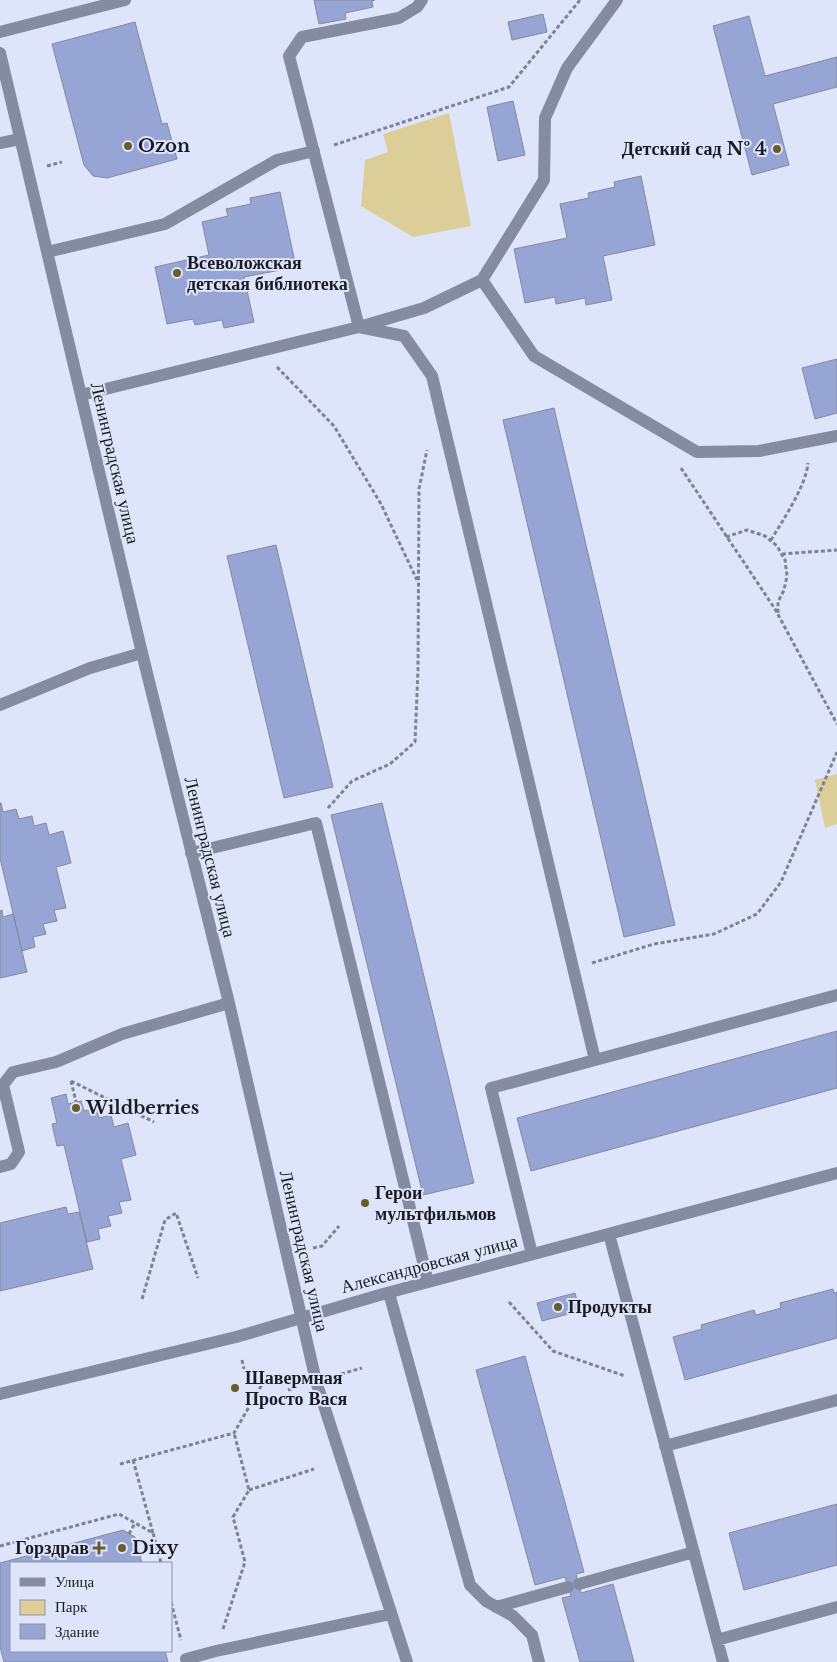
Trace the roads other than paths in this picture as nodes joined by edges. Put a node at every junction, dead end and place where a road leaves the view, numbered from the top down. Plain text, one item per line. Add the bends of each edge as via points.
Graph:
1 (126, 0) edge
2 (422, 0) edge
3 (617, 0) edge
4 (0, 32) edge
5 (0, 53) edge
6 (20, 139) junction
7 (0, 143) edge
8 (314, 151) junction
9 (47, 252) junction
10 (482, 280) junction
11 (359, 327) junction
12 (81, 395) junction
13 (837, 436) edge
14 (142, 653) junction
15 (0, 705) edge
16 (191, 853) junction
17 (837, 995) edge
18 (229, 1003) junction
19 (595, 1060) junction
20 (0, 1166) edge
21 (837, 1173) edge
22 (609, 1234) junction
23 (532, 1254) junction
24 (428, 1282) junction
25 (389, 1293) junction
26 (301, 1318) junction
27 (0, 1394) edge
28 (837, 1400) edge
29 (665, 1446) junction
30 (694, 1552) junction
31 (496, 1607) junction
32 (837, 1607) edge
33 (391, 1614) junction
34 (717, 1640) junction
35 (186, 1659) road end
36 (407, 1662) edge
37 (540, 1662) edge
38 (723, 1662) edge

1 - 4 street
2 - 8 street via 399,18 302,37 289,56
3 - 10 street via 567,68 545,118 544,180
5 - 6 street, Ленинградская улица
6 - 7 street
6 - 9 street, Ленинградская улица
8 - 9 street via 277,160 165,224
8 - 11 street
9 - 12 street, Ленинградская улица
10 - 11 street via 424,308
10 - 13 street via 534,356 697,452 759,450
11 - 12 street
11 - 19 street via 404,336 432,376
12 - 14 street, Ленинградская улица
14 - 15 street via 90,668
14 - 16 street, Ленинградская улица
16 - 18 street, Ленинградская улица
16 - 24 street via 316,823
17 - 19 street
18 - 20 street via 122,1034 56,1062 13,1072 4,1085 19,1152 11,1164
18 - 26 street, Ленинградская улица
19 - 23 street via 491,1088
21 - 22 street, Александровская улица
22 - 23 street, Александровская улица
22 - 29 street
23 - 24 street, Александровская улица
24 - 25 street, Александровская улица
25 - 26 street, Александровская улица
25 - 31 street via 470,1585
26 - 27 street, Александровская улица via 236,1337
26 - 33 street, Ленинградская улица via 316,1381
28 - 29 street
29 - 30 street
30 - 31 street
30 - 34 street
31 - 37 street via 513,1616 532,1635
32 - 34 street
33 - 35 street
33 - 36 street, Ленинградская улица
34 - 38 street

